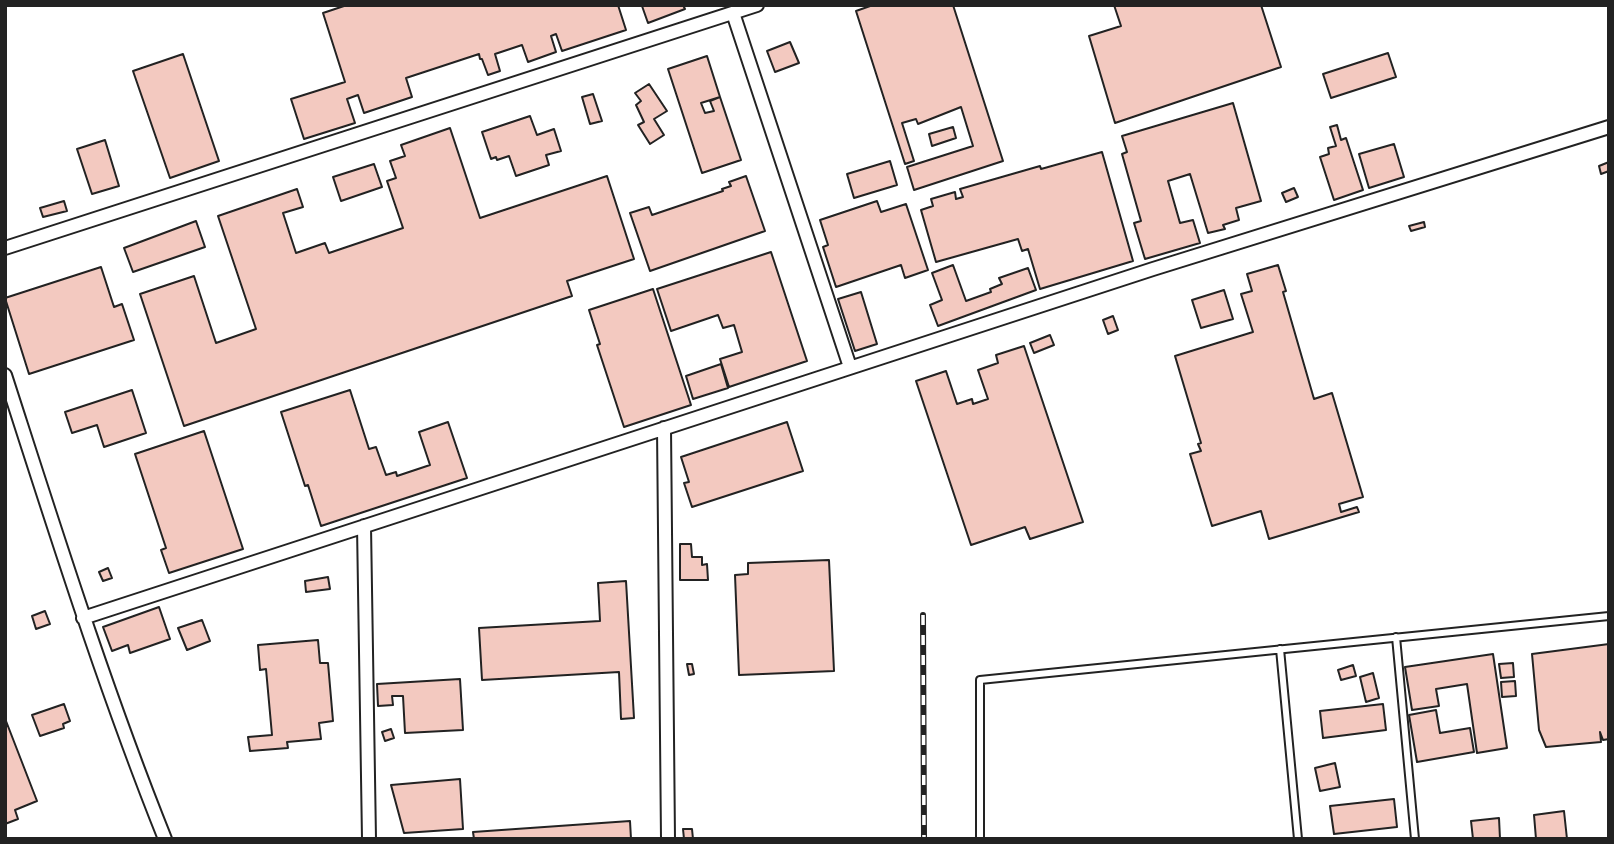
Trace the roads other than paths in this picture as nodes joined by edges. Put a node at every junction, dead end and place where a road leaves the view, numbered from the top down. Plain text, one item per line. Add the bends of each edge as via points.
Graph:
1 (757, 5) edge
2 (733, 13) junction
3 (1609, 127) edge
4 (5, 248) edge
5 (850, 367) junction
6 (5, 374) edge
7 (664, 428) junction
8 (364, 526) junction
9 (1609, 616) edge
10 (83, 618) junction
11 (1396, 637) junction
12 (1280, 649) junction
13 (165, 839) edge
14 (369, 839) edge
15 (668, 839) edge
16 (980, 839) edge
17 (1298, 839) edge
18 (1415, 839) edge

1 - 2 street
2 - 4 street
2 - 5 street
3 - 5 street
5 - 7 street
6 - 10 street
7 - 8 street
7 - 15 street
8 - 10 street
8 - 14 street
9 - 11 lane
10 - 13 street
11 - 12 lane
11 - 18 lane
12 - 16 lane via 980,680
12 - 17 lane

